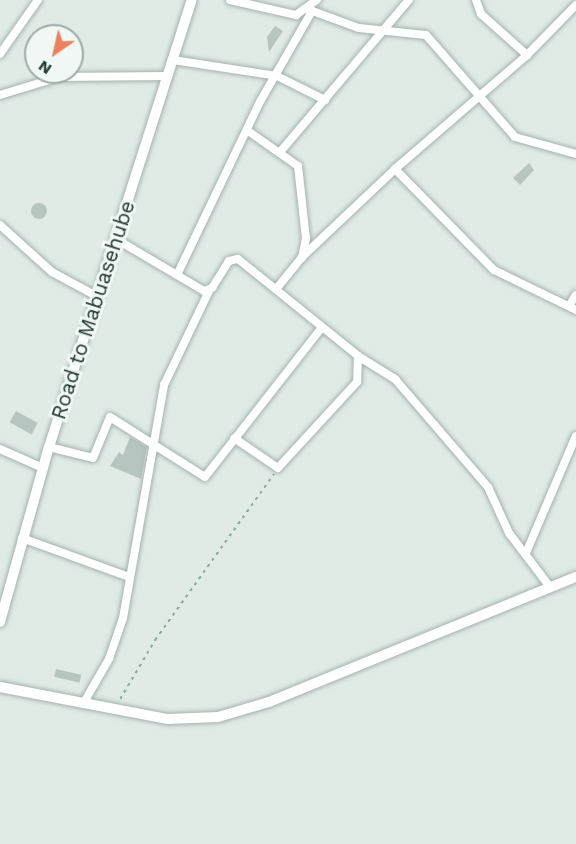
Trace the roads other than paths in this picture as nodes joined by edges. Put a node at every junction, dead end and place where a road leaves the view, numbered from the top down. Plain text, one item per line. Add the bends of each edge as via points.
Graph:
1 (38, 0) edge
2 (192, 0) edge
3 (230, 0) edge
4 (317, 0) edge
5 (476, 0) edge
6 (404, 1) edge
7 (576, 5) edge
8 (309, 10) junction
9 (380, 31) junction
10 (0, 54) edge
11 (527, 55) junction
12 (172, 60) junction
13 (167, 76) junction
14 (277, 76) junction
15 (0, 95) edge
16 (482, 96) junction
17 (325, 100) junction
18 (248, 131) junction
19 (280, 152) junction
20 (576, 154) edge
21 (395, 170) junction
22 (0, 225) edge
23 (116, 239) junction
24 (301, 258) junction
25 (177, 275) junction
26 (277, 288) junction
27 (209, 291) junction
28 (576, 296) edge
29 (98, 297) junction
30 (573, 308) edge
31 (322, 327) junction
32 (358, 356) junction
33 (576, 435) edge
34 (234, 438) junction
35 (154, 441) junction
36 (49, 447) junction
37 (0, 449) edge
38 (43, 468) junction
39 (22, 538) junction
40 (526, 553) junction
41 (129, 577) junction
42 (576, 577) edge
43 (550, 587) junction
44 (0, 622) edge
45 (0, 687) edge
46 (83, 704) junction

1 - 10 street
2 - 12 main road, Road to Mabuasehube
3 - 8 street via 287,15
4 - 8 street
5 - 11 street via 481,14
6 - 9 street
7 - 11 street
8 - 9 street
8 - 14 street
9 - 16 street via 419,33 431,38
9 - 17 street
11 - 16 street
12 - 13 main road, Road to Mabuasehube
12 - 14 street
13 - 15 street via 59,76
13 - 23 main road, Road to Mabuasehube
14 - 17 street
14 - 18 street
16 - 20 street via 518,139
16 - 21 street
17 - 19 street
18 - 19 street
18 - 25 street
19 - 24 street via 300,170 306,238
21 - 24 street
21 - 30 street via 494,270
22 - 29 street via 52,272
23 - 25 street
23 - 29 main road, Road to Mabuasehube
24 - 26 street
25 - 27 street
26 - 27 street via 235,258
26 - 31 street
27 - 35 street via 170,369
28 - 30 street
29 - 36 main road, Road to Mabuasehube
31 - 32 street
31 - 34 street
32 - 34 street via 357,382 278,468
32 - 40 street via 393,377 422,408 490,490 503,523
33 - 40 street
34 - 35 street via 204,477
35 - 36 street via 110,417 93,458
35 - 41 street
36 - 38 main road, Road to Mabuasehube
37 - 38 street
38 - 39 main road, Road to Mabuasehube
39 - 41 street
39 - 44 main road, Road to Mabuasehube
40 - 43 street
41 - 46 street via 117,638
42 - 43 main road
43 - 46 main road via 245,710 191,720
45 - 46 main road

